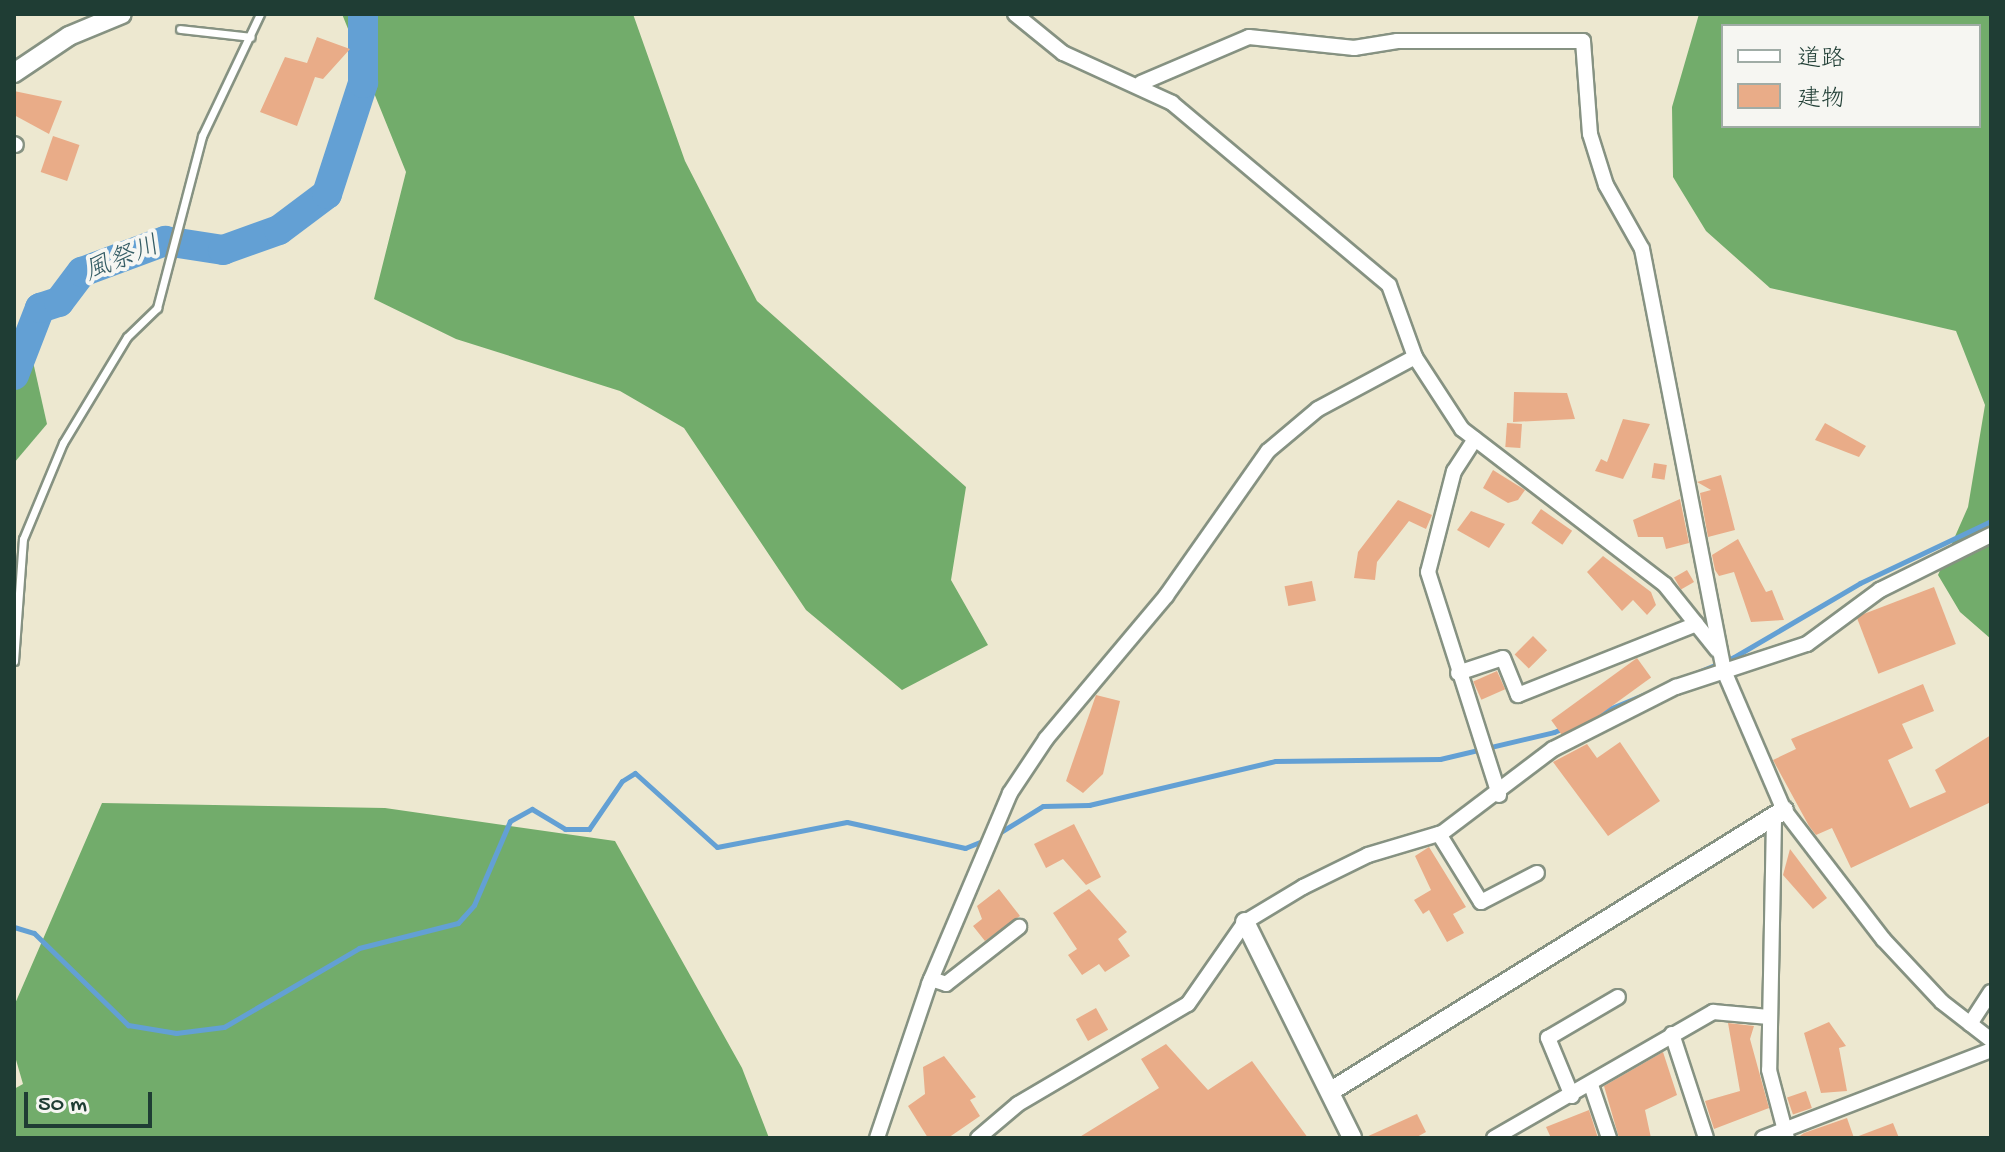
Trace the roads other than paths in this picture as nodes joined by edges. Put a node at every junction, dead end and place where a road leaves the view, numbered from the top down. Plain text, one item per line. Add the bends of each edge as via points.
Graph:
1 (122, 14) edge
2 (260, 14) edge
3 (1015, 14) edge
4 (180, 29) dead end
5 (251, 37) junction
6 (14, 73) edge
7 (1141, 83) junction
8 (1415, 357) junction
9 (1475, 439) junction
10 (1991, 535) edge
11 (1696, 624) junction
12 (1720, 653) junction
13 (14, 661) edge
14 (1724, 671) junction
15 (1458, 673) junction
16 (1499, 795) junction
17 (1779, 815) junction
18 (1439, 834) junction
19 (1537, 873) dead end
20 (1245, 922) junction
21 (1019, 927) dead end
22 (931, 979) junction
23 (1991, 992) edge
24 (1618, 997) dead end
25 (1769, 1017) junction
26 (1970, 1024) junction
27 (1672, 1034) junction
28 (1991, 1040) edge
29 (1991, 1050) edge
30 (1591, 1085) junction
31 (1331, 1091) junction
32 (1572, 1096) junction
33 (1785, 1134) edge
34 (877, 1138) edge
35 (978, 1138) edge
36 (1352, 1138) edge
37 (1494, 1138) edge
38 (1609, 1138) edge
39 (1706, 1138) edge
40 (1763, 1138) edge

1 - 6 street via 69,36
2 - 5 lane
3 - 7 street via 1063,53
4 - 5 lane
5 - 13 lane via 202,136 157,308 127,337 63,443 23,539
7 - 8 street via 1389,285
7 - 12 street via 1249,37 1354,48 1397,41 1583,41 1590,134 1606,185 1642,249
8 - 9 street
8 - 22 street via 1318,409 1268,451 1166,596 1010,793
9 - 11 street via 1665,585
9 - 15 street via 1454,471 1428,572
10 - 14 street via 1880,590 1807,644
11 - 12 street
11 - 15 street via 1518,695 1503,658
12 - 14 street
14 - 16 street via 1553,749
14 - 17 street
15 - 16 street
16 - 18 street
17 - 25 street
17 - 26 street via 1883,939
17 - 31 street
18 - 19 street via 1481,902
18 - 20 street via 1368,855
20 - 31 street
20 - 35 street via 1188,1004 1018,1104
21 - 22 street via 946,984
22 - 34 street
23 - 26 street
24 - 32 street via 1548,1038
25 - 27 street via 1713,1012
25 - 33 street via 1769,1070
26 - 28 street
27 - 30 street
27 - 39 street
29 - 33 street
30 - 32 street
30 - 38 street
31 - 36 street
32 - 37 street
33 - 40 street

